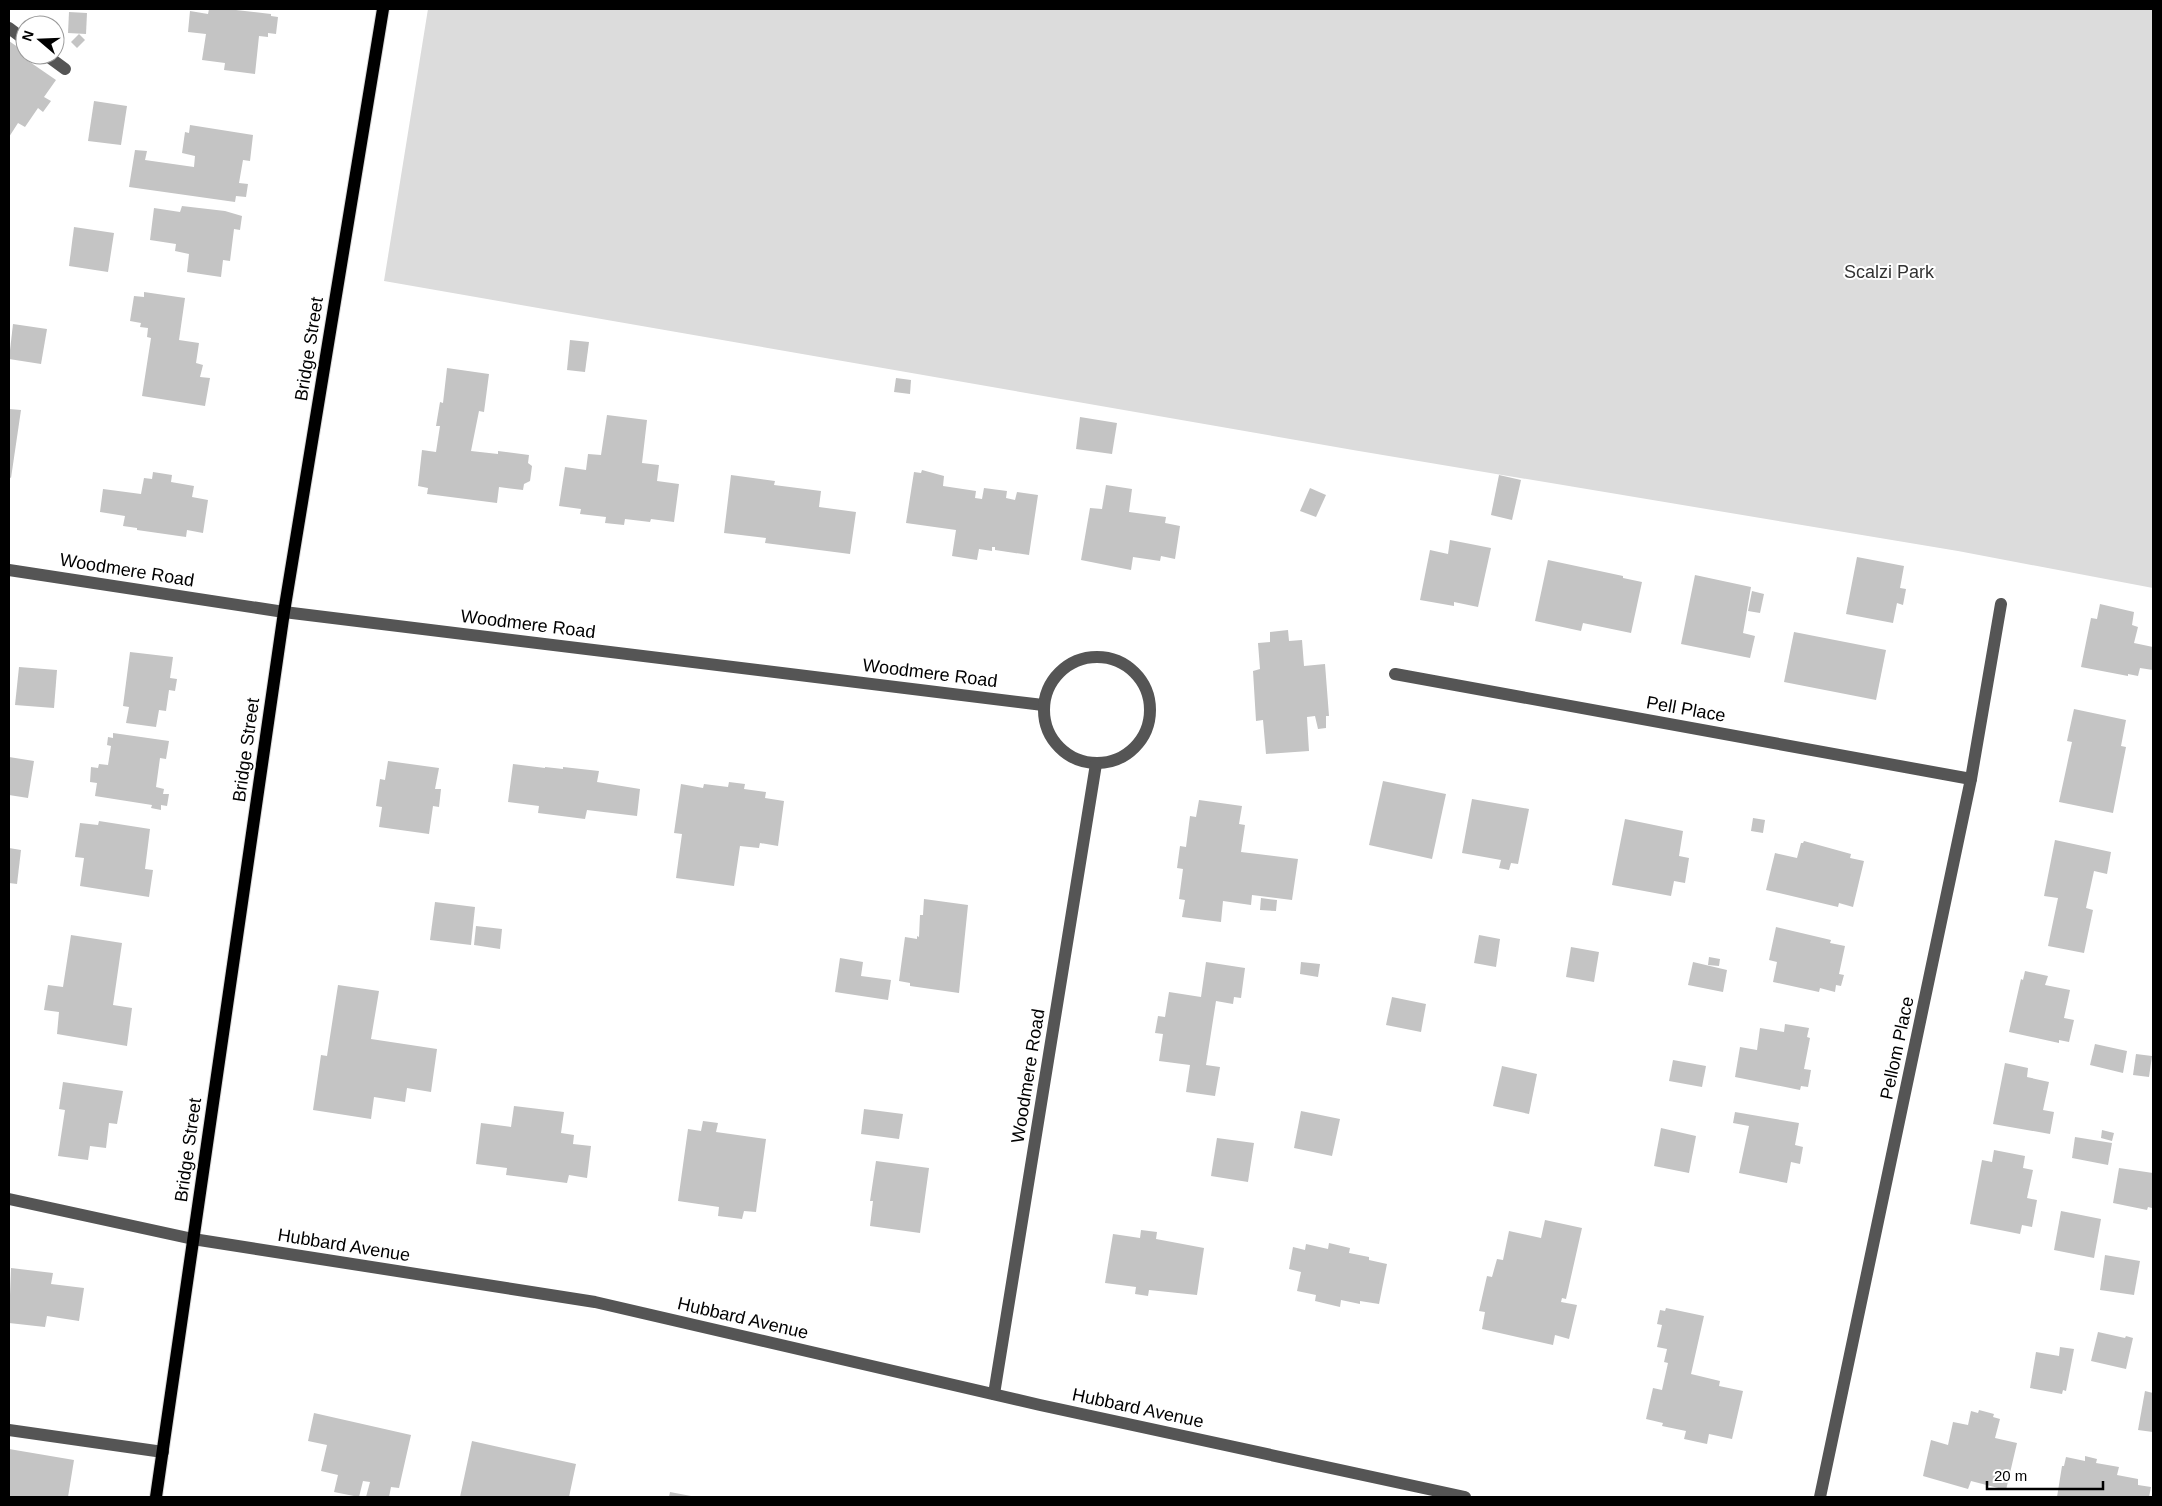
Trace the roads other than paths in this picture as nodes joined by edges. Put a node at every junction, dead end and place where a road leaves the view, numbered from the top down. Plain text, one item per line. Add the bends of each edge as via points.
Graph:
1 (383, 9) edge
2 (60, 65) edge
3 (65, 69) dead end
4 (9, 570) edge
5 (2002, 604) dead end
6 (284, 612) junction
7 (1395, 674) dead end
8 (1044, 705) junction
9 (1096, 764) junction
10 (1971, 779) junction
11 (9, 1199) edge
12 (193, 1239) junction
13 (994, 1394) junction
14 (9, 1430) edge
15 (163, 1452) junction
16 (156, 1497) edge
17 (1465, 1497) edge
18 (1820, 1497) edge

1 - 6 main road, Bridge Street
2 - 3 street
4 - 6 street, Woodmere Road
5 - 10 street, Pellom Place
6 - 8 street, Woodmere Road
6 - 12 main road, Bridge Street
7 - 10 street, Pell Place
8 - 9 street via 1046,727 1057,746 1075,759
8 - 9 street via 1046,693 1055,678 1067,665 1078,660 1089,657 1112,659 1132,670 1146,690 1151,712 1149,724 1129,753
9 - 13 street, Woodmere Road
10 - 18 street, Pellom Place
11 - 12 street, Hubbard Avenue
12 - 13 street, Hubbard Avenue via 595,1302
12 - 15 main road, Bridge Street
13 - 17 street, Hubbard Avenue
14 - 15 street
15 - 16 main road, Bridge Street

